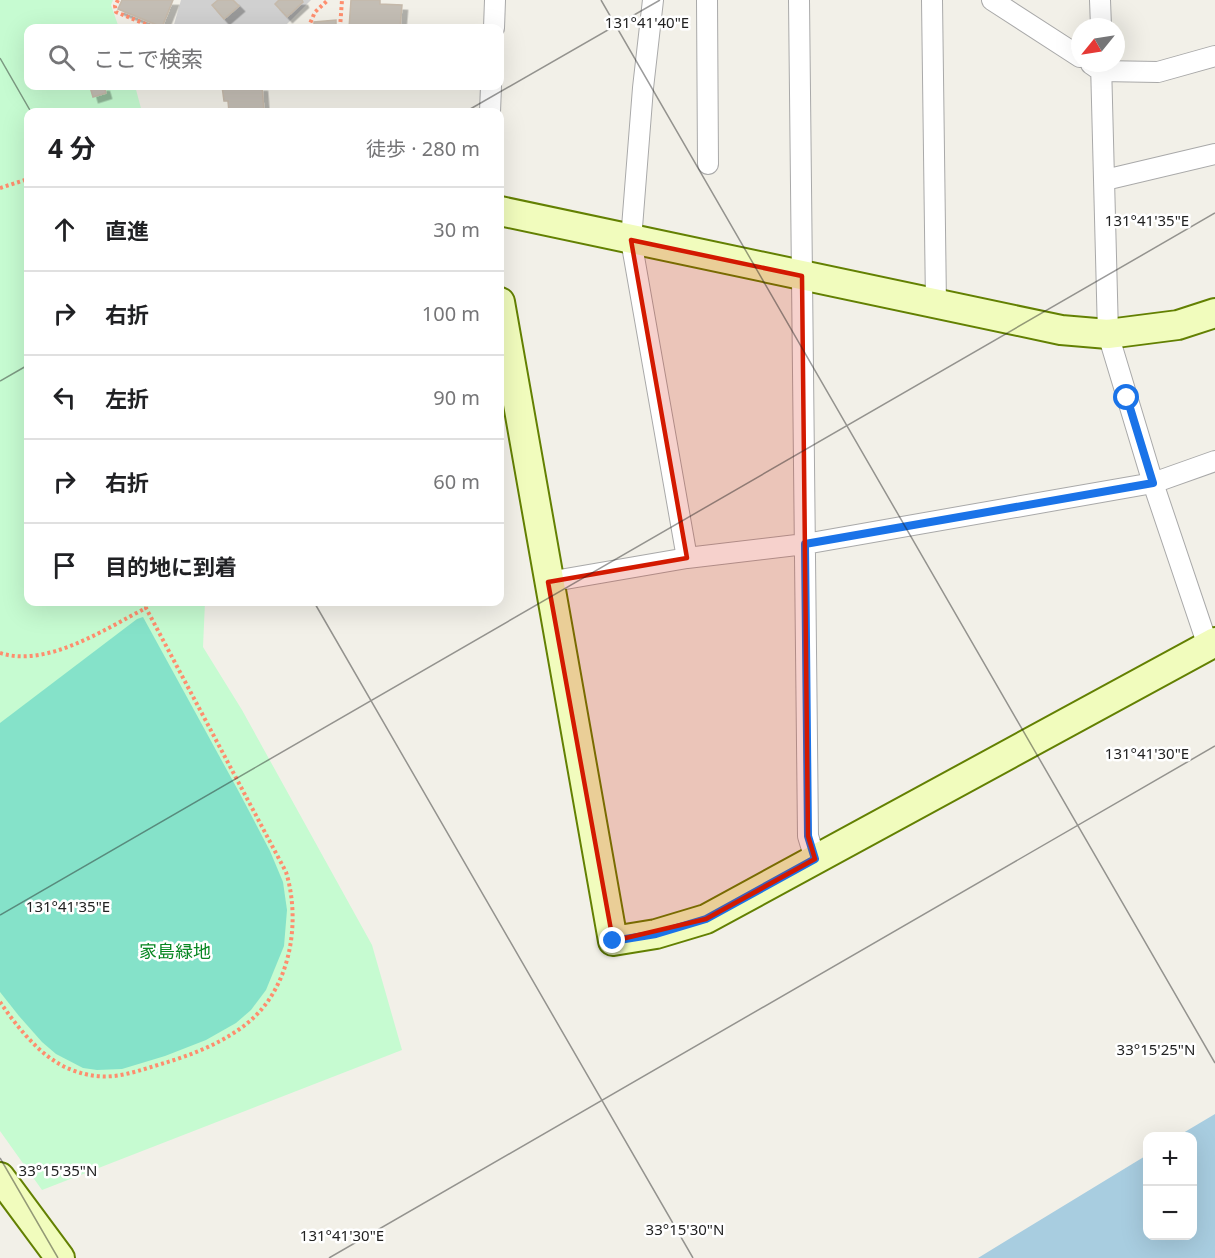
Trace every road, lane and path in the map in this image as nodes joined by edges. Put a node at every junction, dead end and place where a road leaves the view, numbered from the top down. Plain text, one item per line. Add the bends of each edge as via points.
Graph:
1 (118, 0) edge
2 (328, 0) edge
3 (342, 0) edge
4 (495, 0) edge
5 (653, 0) edge
6 (707, 0) edge
7 (799, 0) edge
8 (932, 0) edge
9 (992, 0) edge
10 (1100, 0) edge
11 (1101, 18) edge
12 (145, 24) edge
13 (310, 24) edge
14 (340, 24) edge
15 (494, 24) edge
16 (1071, 51) edge
17 (1215, 56) edge
18 (1125, 69) edge
19 (1097, 72) edge
20 (491, 90) edge
21 (490, 108) edge
22 (1215, 154) edge
23 (708, 164) dead end
24 (24, 180) edge
25 (1105, 180) junction
26 (0, 188) edge
27 (504, 213) edge
28 (631, 240) junction
29 (802, 276) junction
30 (936, 305) junction
31 (1215, 313) edge
32 (504, 325) edge
33 (1108, 334) junction
34 (1215, 461) edge
35 (1153, 483) junction
36 (805, 544) junction
37 (687, 558) junction
38 (548, 582) junction
39 (146, 608) joint
40 (1212, 644) edge
41 (0, 653) edge
42 (815, 859) junction
43 (0, 1002) edge
44 (0, 1177) edge
45 (60, 1258) edge

1 - 12 path via 116,12
2 - 13 path via 315,12
3 - 14 path
4 - 15 street
5 - 28 street
6 - 23 street
7 - 29 street
8 - 30 street
9 - 16 street
10 - 11 street
17 - 18 street via 1158,72
19 - 25 street
20 - 21 street
22 - 25 street
24 - 26 path
25 - 33 street
27 - 28 street
28 - 29 street
28 - 37 street
29 - 30 street
29 - 36 street
30 - 33 street via 1061,330
31 - 33 street via 1178,325
32 - 38 street
33 - 35 street
34 - 35 street
35 - 36 street
35 - 40 street
36 - 37 street
36 - 42 street via 808,836
37 - 38 street
38 - 42 street via 613,941 656,934 706,919
39 - 41 path via 48,653 25,657
39 - 43 path via 286,872 293,912 290,946 281,975 257,1013 229,1036 169,1062 112,1077 85,1074 54,1061 25,1034
40 - 42 street
44 - 45 street

